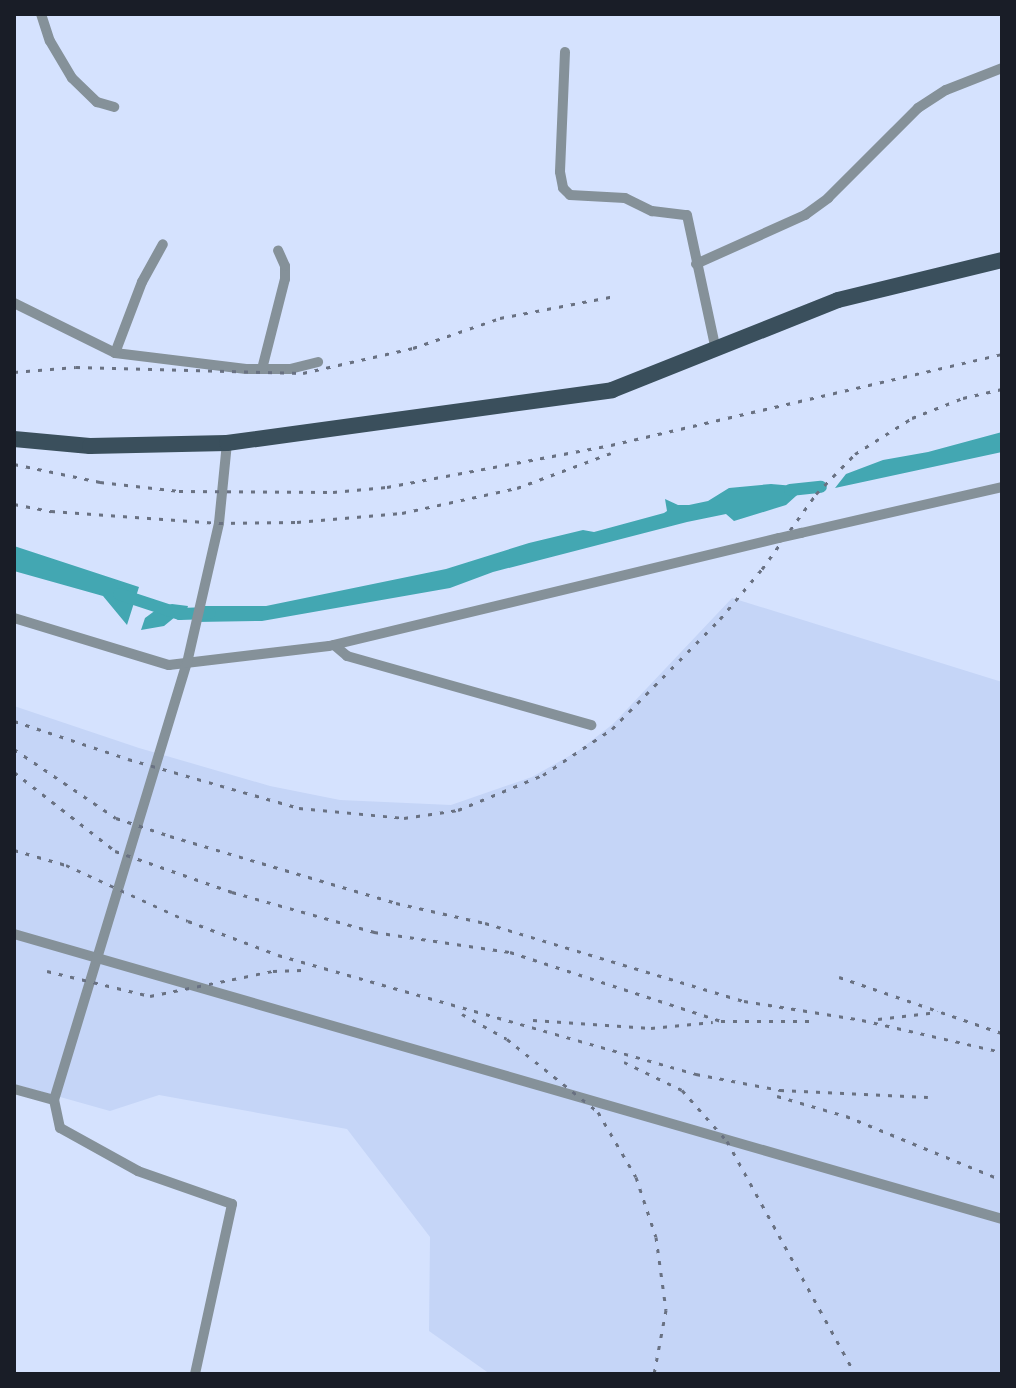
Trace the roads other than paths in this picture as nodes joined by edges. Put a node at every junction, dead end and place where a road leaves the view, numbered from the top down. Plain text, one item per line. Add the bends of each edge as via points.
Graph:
1 (41, 14) edge
2 (565, 52) dead end
3 (1002, 68) edge
4 (114, 107) dead end
5 (163, 244) dead end
6 (278, 250) dead end
7 (1002, 260) edge
8 (696, 264) junction
9 (14, 303) edge
10 (716, 350) junction
11 (115, 353) junction
12 (318, 362) dead end
13 (262, 369) junction
14 (14, 439) edge
15 (227, 443) junction
16 (1002, 487) edge
17 (14, 618) edge
18 (334, 645) junction
19 (187, 663) junction
20 (591, 725) dead end
21 (14, 934) edge
22 (96, 957) junction
23 (14, 1089) edge
24 (54, 1100) junction
25 (1002, 1219) edge
26 (195, 1374) edge

1 - 4 street via 72,78 97,102
2 - 8 street via 563,188 570,195 625,198 652,211 687,215
3 - 8 street via 946,90 918,108 805,215
5 - 11 street
6 - 13 street via 285,279
7 - 10 main road via 838,300
8 - 10 street
9 - 11 street
10 - 15 main road via 612,390
11 - 13 street
12 - 13 street
14 - 15 main road via 90,446
15 - 19 street via 219,523
16 - 18 street, bridge
17 - 19 street via 169,665
18 - 19 street
18 - 20 street via 347,656
19 - 22 street
21 - 22 street
22 - 24 street
22 - 25 street
23 - 24 street
24 - 26 street via 60,1128 138,1171 232,1204

